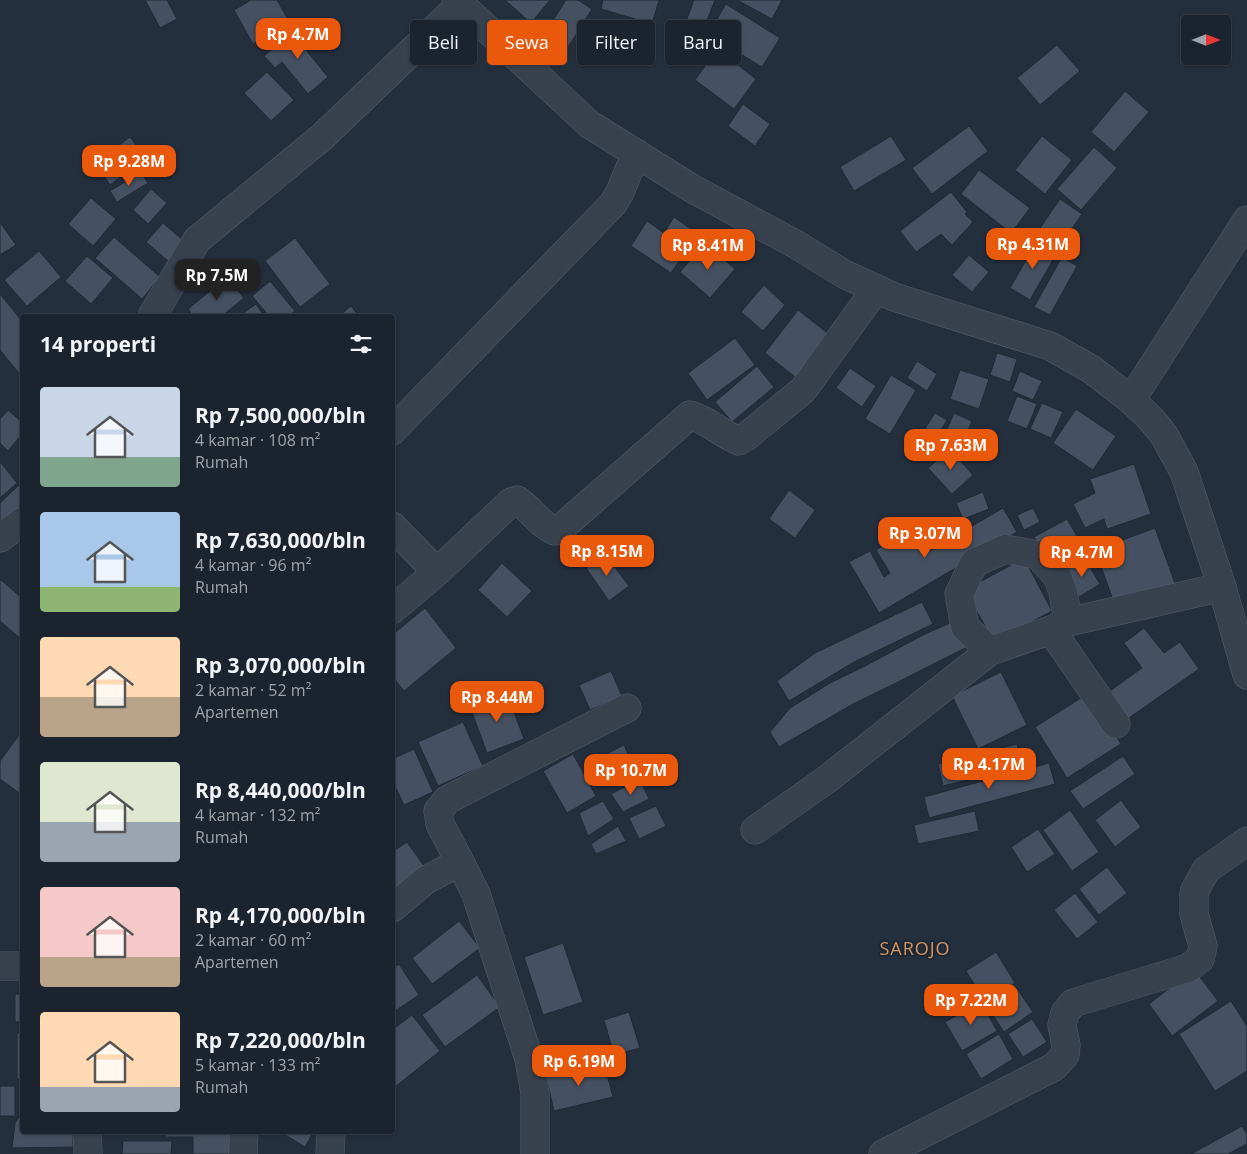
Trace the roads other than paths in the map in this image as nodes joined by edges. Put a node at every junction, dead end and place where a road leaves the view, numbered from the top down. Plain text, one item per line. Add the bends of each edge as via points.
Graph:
1 (458, 2) edge
2 (636, 153) junction
3 (1247, 220) edge
4 (876, 289) junction
5 (153, 314) edge
6 (1131, 400) junction
7 (395, 428) edge
8 (20, 523) edge
9 (395, 529) edge
10 (0, 538) edge
11 (437, 572) junction
12 (1222, 587) junction
13 (395, 607) edge
14 (1059, 626) junction
15 (990, 650) junction
16 (1247, 675) edge
17 (628, 708) dead end
18 (1116, 724) dead end
19 (755, 830) dead end
20 (1247, 840) edge
21 (460, 862) junction
22 (395, 906) edge
23 (0, 966) edge
24 (20, 966) edge
25 (87, 1134) edge
26 (244, 1134) edge
27 (331, 1134) edge
28 (88, 1154) edge
29 (243, 1154) edge
30 (330, 1154) edge
31 (536, 1154) edge
32 (882, 1154) edge

1 - 2 street via 589,124
1 - 5 street via 322,137 197,240
2 - 4 street via 693,189
2 - 7 street via 613,204
3 - 6 street
4 - 6 street via 1050,346 1091,369
4 - 11 street via 803,390 746,437 739,441 690,415 561,528 547,528 525,505 517,500 511,502
6 - 12 street via 1151,419 1175,452
8 - 10 street
9 - 11 street
11 - 13 street
12 - 14 street
12 - 16 street
14 - 15 street
14 - 15 street via 1060,583 1057,576 1038,555 1005,549 974,563 959,594 965,627
14 - 18 street
15 - 19 street via 826,780
17 - 21 street via 447,800 438,811 440,824
20 - 32 street via 1206,870 1194,892 1194,914 1203,946 1200,959 1188,968 1073,1003 1065,1013 1062,1025 1065,1056 1054,1067
21 - 22 street via 426,880
21 - 31 street via 476,894 529,1059 536,1093
23 - 24 street
25 - 28 street
26 - 29 street
27 - 30 street

